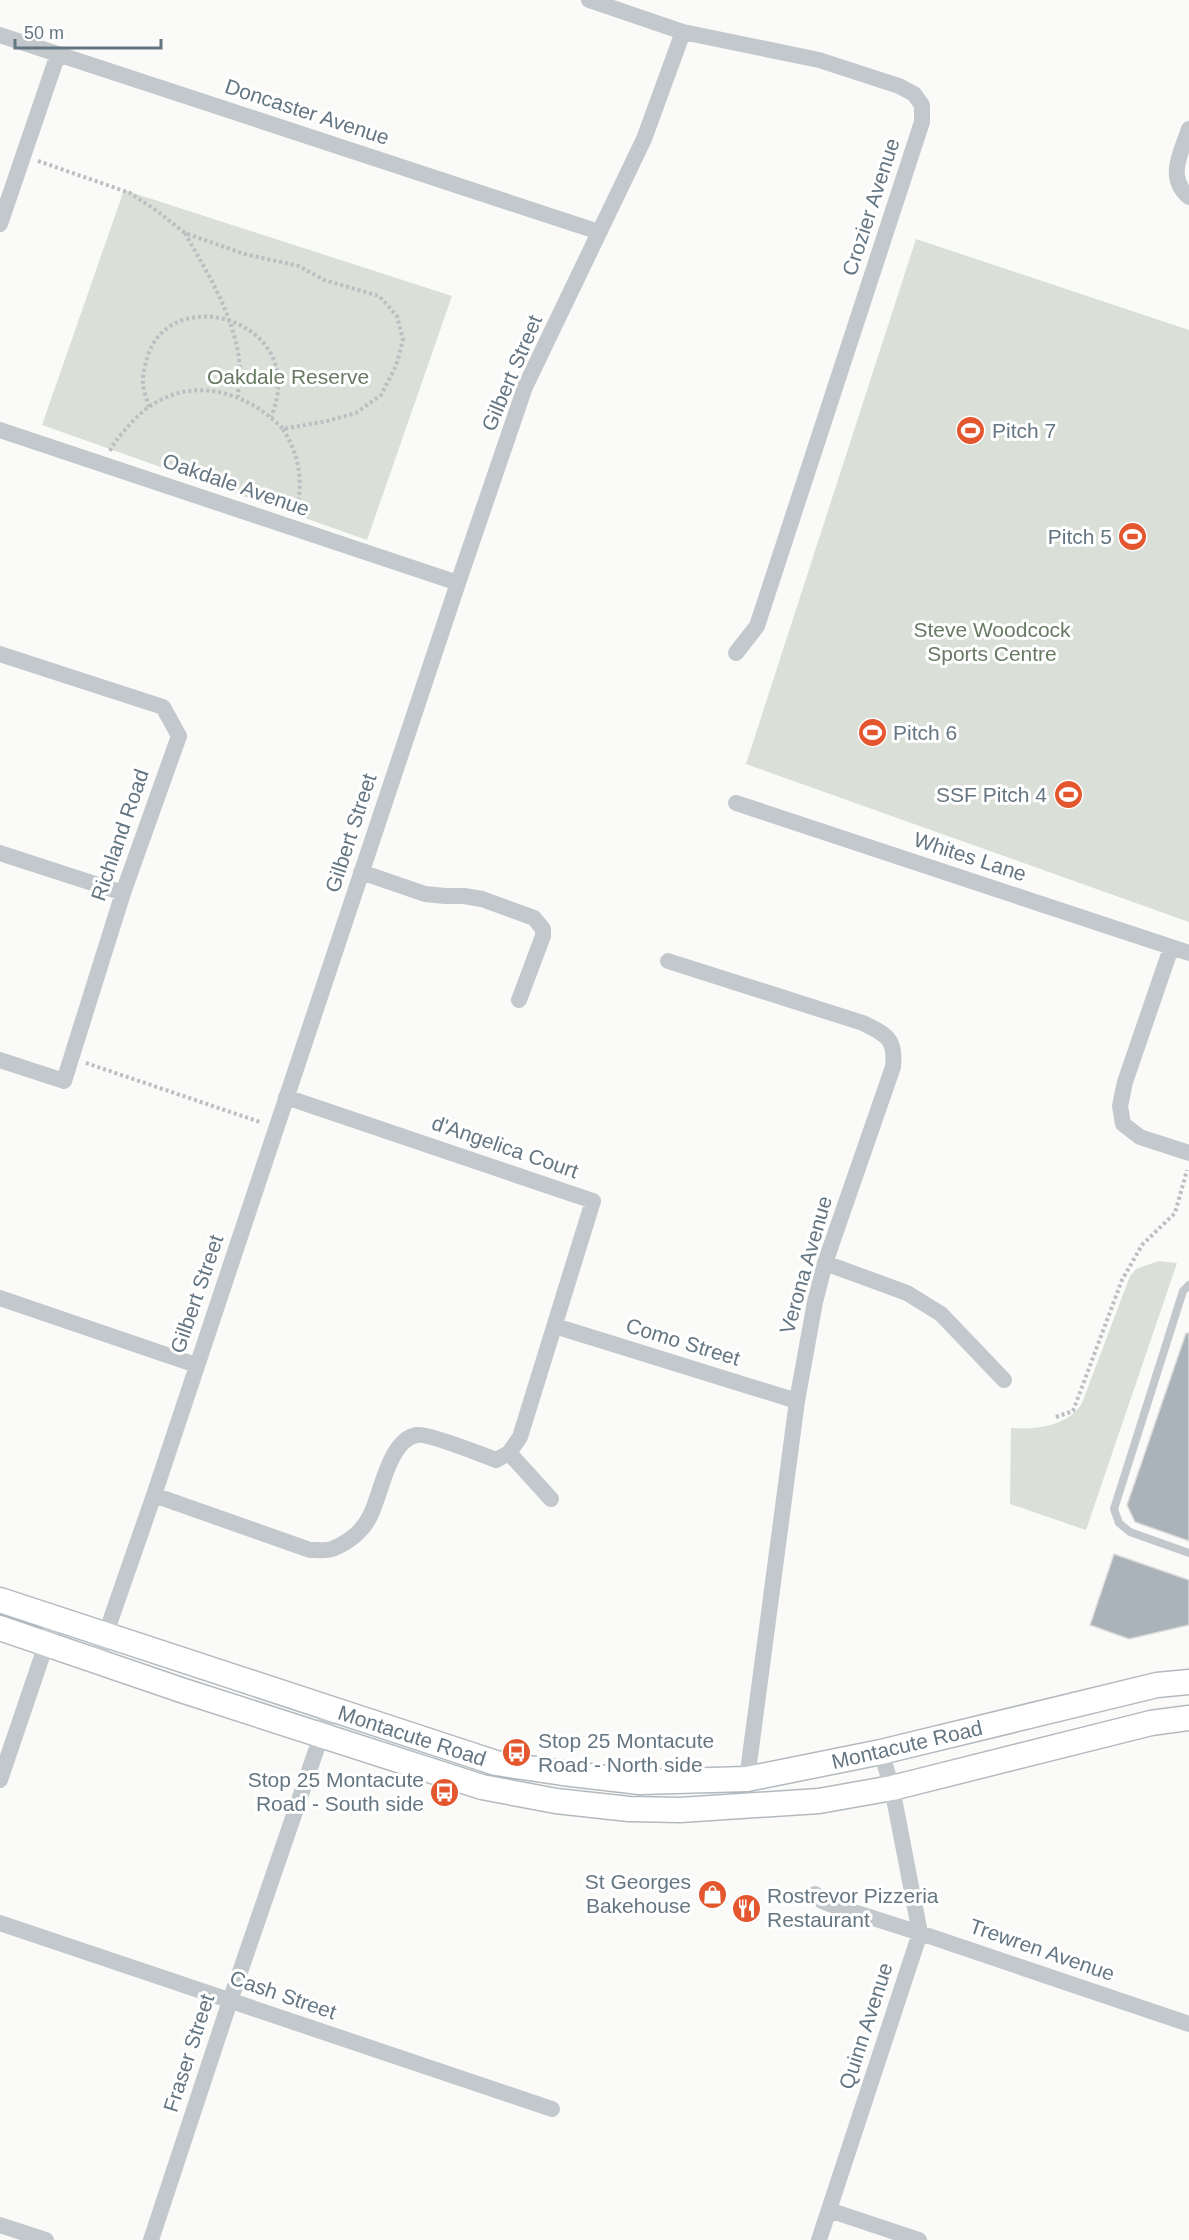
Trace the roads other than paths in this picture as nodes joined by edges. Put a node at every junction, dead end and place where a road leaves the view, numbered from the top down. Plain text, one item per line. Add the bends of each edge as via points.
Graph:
1 (589, 0) edge
2 (683, 32) junction
3 (0, 35) edge
4 (58, 54) junction
5 (1189, 129) edge
6 (1189, 197) edge
7 (0, 224) edge
8 (599, 232) junction
9 (0, 430) edge
10 (458, 583) junction
11 (736, 653) dead end
12 (0, 654) edge
13 (736, 803) dead end
14 (0, 853) edge
15 (361, 872) junction
16 (123, 893) junction
17 (1171, 948) junction
18 (1189, 953) edge
19 (668, 961) dead end
20 (519, 1000) dead end
21 (0, 1060) edge
22 (286, 1097) junction
23 (1188, 1161) edge
24 (825, 1263) junction
25 (1189, 1285) edge
26 (0, 1298) edge
27 (555, 1326) junction
28 (196, 1365) junction
29 (1004, 1380) dead end
30 (797, 1401) junction
31 (503, 1457) junction
32 (154, 1495) junction
33 (550, 1498) dead end
34 (1189, 1553) edge
35 (0, 1600) edge
36 (54, 1618) junction
37 (0, 1628) edge
38 (105, 1636) junction
39 (45, 1643) junction
40 (96, 1662) junction
41 (1189, 1682) edge
42 (330, 1710) junction
43 (1189, 1718) edge
44 (321, 1734) junction
45 (881, 1752) junction
46 (747, 1779) junction
47 (0, 1780) edge
48 (892, 1788) junction
49 (815, 1894) dead end
50 (0, 1923) edge
51 (920, 1933) junction
52 (230, 2001) junction
53 (1189, 2024) edge
54 (552, 2109) dead end
55 (829, 2210) junction
56 (0, 2225) edge
57 (46, 2240) edge
58 (151, 2240) edge
59 (819, 2240) edge
60 (919, 2240) edge

1 - 2 street, Crozier Avenue
2 - 8 street, Gilbert Street via 644,139
2 - 11 street, Crozier Avenue via 819,60 899,86 914,94 922,105 922,122 757,626
3 - 4 street, Doncaster Avenue
4 - 7 street
4 - 8 street, Doncaster Avenue
5 - 6 street via 1175,175
8 - 10 street, Gilbert Street via 525,387
9 - 10 street, Oakdale Avenue
10 - 15 street, Gilbert Street
12 - 16 street, Richland Road via 163,707 179,736
13 - 17 street, Whites Lane
14 - 16 street
15 - 20 street via 424,894 464,896 534,918 543,928 543,936
15 - 22 street, Gilbert Street
16 - 21 street, Richland Road via 63,1081
17 - 18 street, Whites Lane
17 - 23 street via 1120,1106 1124,1124 1140,1137
19 - 24 street, Verona Avenue via 863,1023 890,1040 893,1067
22 - 27 street, d'Angelica Court via 593,1201
22 - 28 street, Gilbert Street
24 - 29 street via 907,1293 941,1314
24 - 30 street, Verona Avenue
25 - 34 lane via 1183,1291 1114,1509 1119,1523 1130,1532
26 - 28 street
27 - 30 street, Como Street
27 - 31 street, d'Angelica Court via 520,1437
28 - 32 street, Gilbert Street
30 - 46 street, Verona Avenue
31 - 32 street via 425,1436 405,1441 395,1451 370,1518 356,1535 330,1550 310,1550
31 - 33 street
32 - 38 street, Gilbert Street
35 - 36 main road, Montacute Road
36 - 38 main road, Montacute Road
36 - 39 street
37 - 39 main road, Montacute Road
38 - 40 street, Gilbert Street
38 - 42 main road, Montacute Road
39 - 40 main road, Montacute Road
39 - 47 street
40 - 44 main road, Montacute Road
41 - 45 main road, Montacute Road via 1157,1685
42 - 44 street, Fraser Street
42 - 46 main road, Montacute Road via 496,1763 640,1782
43 - 48 main road, Montacute Road via 1151,1723
44 - 48 main road, Montacute Road via 482,1787 629,1809 680,1810 819,1801
44 - 52 street, Fraser Street
45 - 46 main road, Montacute Road
45 - 48 street, Quinn Avenue
48 - 51 street, Quinn Avenue
49 - 51 street, Trewren Avenue via 835,1906
50 - 52 street, Cash Street
51 - 53 street, Trewren Avenue
51 - 55 street, Quinn Avenue
52 - 54 street, Cash Street
52 - 58 street, Fraser Street
55 - 59 street, Quinn Avenue
55 - 60 street
56 - 57 street

